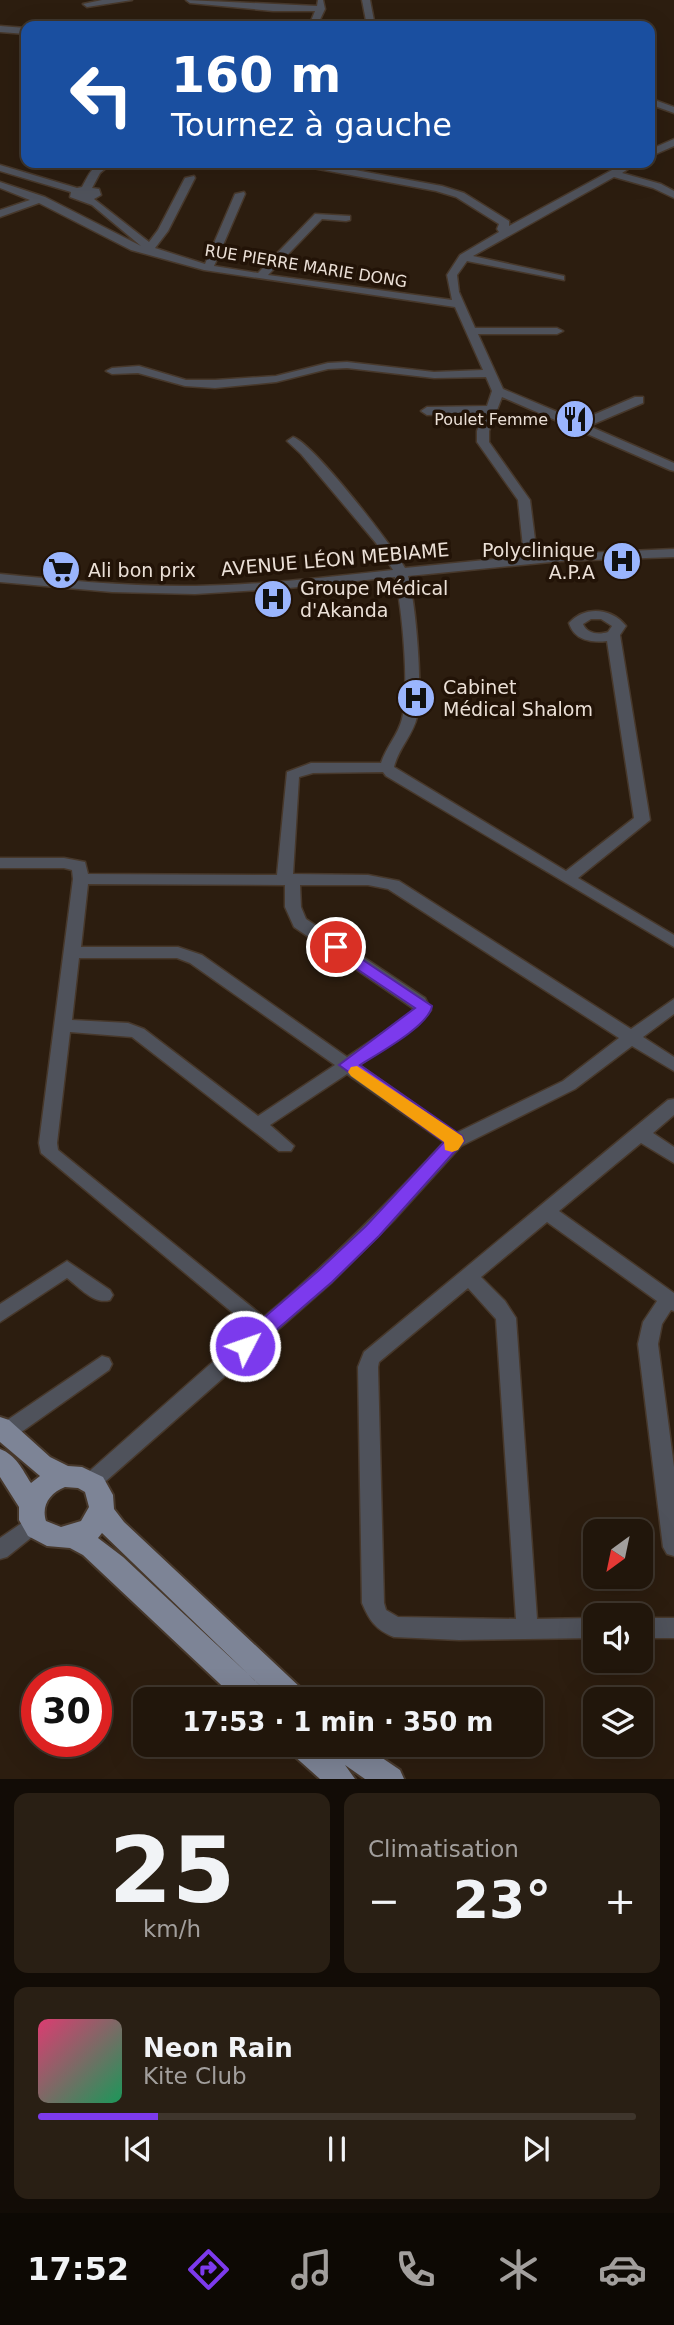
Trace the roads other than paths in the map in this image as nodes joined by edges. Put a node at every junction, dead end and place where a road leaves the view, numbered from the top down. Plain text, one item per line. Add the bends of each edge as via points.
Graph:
1 (128, 0) edge
2 (190, 0) edge
3 (366, 0) edge
4 (87, 4) dead end
5 (322, 5) edge
6 (370, 21) edge
7 (0, 29) edge
8 (21, 30) edge
9 (655, 103) edge
10 (674, 110) edge
11 (674, 142) edge
12 (655, 151) edge
13 (0, 168) edge
14 (100, 168) edge
15 (329, 168) edge
16 (622, 168) edge
17 (612, 173) junction
18 (190, 178) dead end
19 (0, 185) edge
20 (240, 194) dead end
21 (674, 195) edge
22 (87, 196) junction
23 (41, 199) junction
24 (0, 214) edge
25 (346, 218) dead end
26 (507, 231) junction
27 (149, 249) junction
28 (464, 257) junction
29 (208, 268) junction
30 (260, 277) junction
31 (560, 278) dead end
32 (460, 304) junction
33 (471, 331) junction
34 (557, 331) dead end
35 (112, 371) dead end
36 (491, 373) junction
37 (498, 391) junction
38 (639, 400) dead end
39 (492, 409) junction
40 (427, 411) dead end
41 (578, 426) junction
42 (292, 441) dead end
43 (674, 467) edge
44 (674, 552) edge
45 (531, 561) junction
46 (400, 574) junction
47 (0, 578) edge
48 (613, 635) dead end
49 (387, 767) junction
50 (0, 863) edge
51 (567, 878) junction
52 (81, 879) junction
53 (289, 879) junction
54 (674, 942) edge
55 (70, 951) junction
56 (674, 1005) edge
57 (64, 1026) junction
58 (631, 1036) junction
59 (347, 1065) junction
60 (674, 1065) edge
61 (674, 1105) edge
62 (258, 1125) junction
63 (640, 1133) junction
64 (455, 1141) junction
65 (285, 1146) dead end
66 (674, 1156) edge
67 (547, 1212) junction
68 (468, 1276) junction
69 (103, 1296) dead end
70 (671, 1301) edge
71 (0, 1314) edge
72 (264, 1328) junction
73 (102, 1363) dead end
74 (3, 1430) edge
75 (0, 1460) edge
76 (64, 1476) junction
77 (91, 1482) junction
78 (102, 1513) junction
79 (33, 1514) junction
80 (73, 1537) junction
81 (674, 1547) edge
82 (0, 1550) edge
83 (527, 1628) junction
84 (583, 1628) edge
85 (653, 1628) edge
86 (674, 1628) edge
87 (242, 1687) edge
88 (280, 1687) edge
89 (316, 1757) edge
90 (357, 1757) edge
91 (341, 1779) edge
92 (390, 1779) edge

1 - 4 street
2 - 5 street via 273,8
3 - 6 street
7 - 8 street
9 - 10 street
11 - 12 street
13 - 22 street
14 - 22 street
15 - 26 street via 460,195 505,223 502,229
16 - 17 street
17 - 21 street
17 - 26 street
18 - 27 street
19 - 23 street, RUE PIERRE MARIE DONG
20 - 29 street
22 - 27 street
23 - 24 street
23 - 27 street, RUE PIERRE MARIE DONG via 135,248
25 - 30 street via 319,216
26 - 28 street
27 - 29 street, RUE PIERRE MARIE DONG
28 - 31 street
28 - 32 street via 451,284
29 - 30 street, RUE PIERRE MARIE DONG
30 - 32 street, RUE PIERRE MARIE DONG
32 - 33 street
33 - 34 street
33 - 36 street
35 - 36 street via 139,369 206,384 255,382 347,365 434,374
36 - 37 street
37 - 39 street
37 - 41 street
38 - 41 street
39 - 40 street
39 - 45 street via 483,442 524,500
41 - 43 street
42 - 46 street via 369,527
44 - 45 street, AVENUE LÉON MEBIAME
45 - 46 street, AVENUE LÉON MEBIAME
46 - 47 street, AVENUE LÉON MEBIAME via 195,590
46 - 49 street via 411,709 410,722
48 - 51 street via 642,821
49 - 51 street
49 - 53 street via 311,768 292,775
50 - 52 street via 64,863 79,866
51 - 54 street
52 - 53 street
52 - 55 street
53 - 58 street via 368,880 393,885
53 - 59 street via 294,914 300,923 423,1006 411,1023
55 - 57 street
55 - 59 street via 189,956
56 - 58 street
57 - 62 street via 138,1033
57 - 72 street via 50,1153
58 - 60 street
58 - 64 street via 569,1085
59 - 62 street
59 - 64 street
61 - 63 street
62 - 65 street
63 - 66 street
63 - 67 street
64 - 72 street via 325,1277
67 - 68 street
67 - 70 street
68 - 83 street via 506,1318
68 - 83 street via 371,1359 368,1367 373,1603 378,1616 394,1627
69 - 71 street via 66,1268
70 - 81 street via 653,1322 648,1344
72 - 77 street
73 - 74 street
74 - 76 main road via 41,1464
75 - 79 main road
76 - 77 main road
76 - 79 main road via 43,1485
77 - 78 main road via 102,1496
78 - 80 main road via 91,1528
78 - 88 main road
79 - 80 main road via 51,1536
79 - 82 street
80 - 87 main road via 114,1566
83 - 84 street
85 - 86 street
89 - 91 main road
90 - 92 main road

